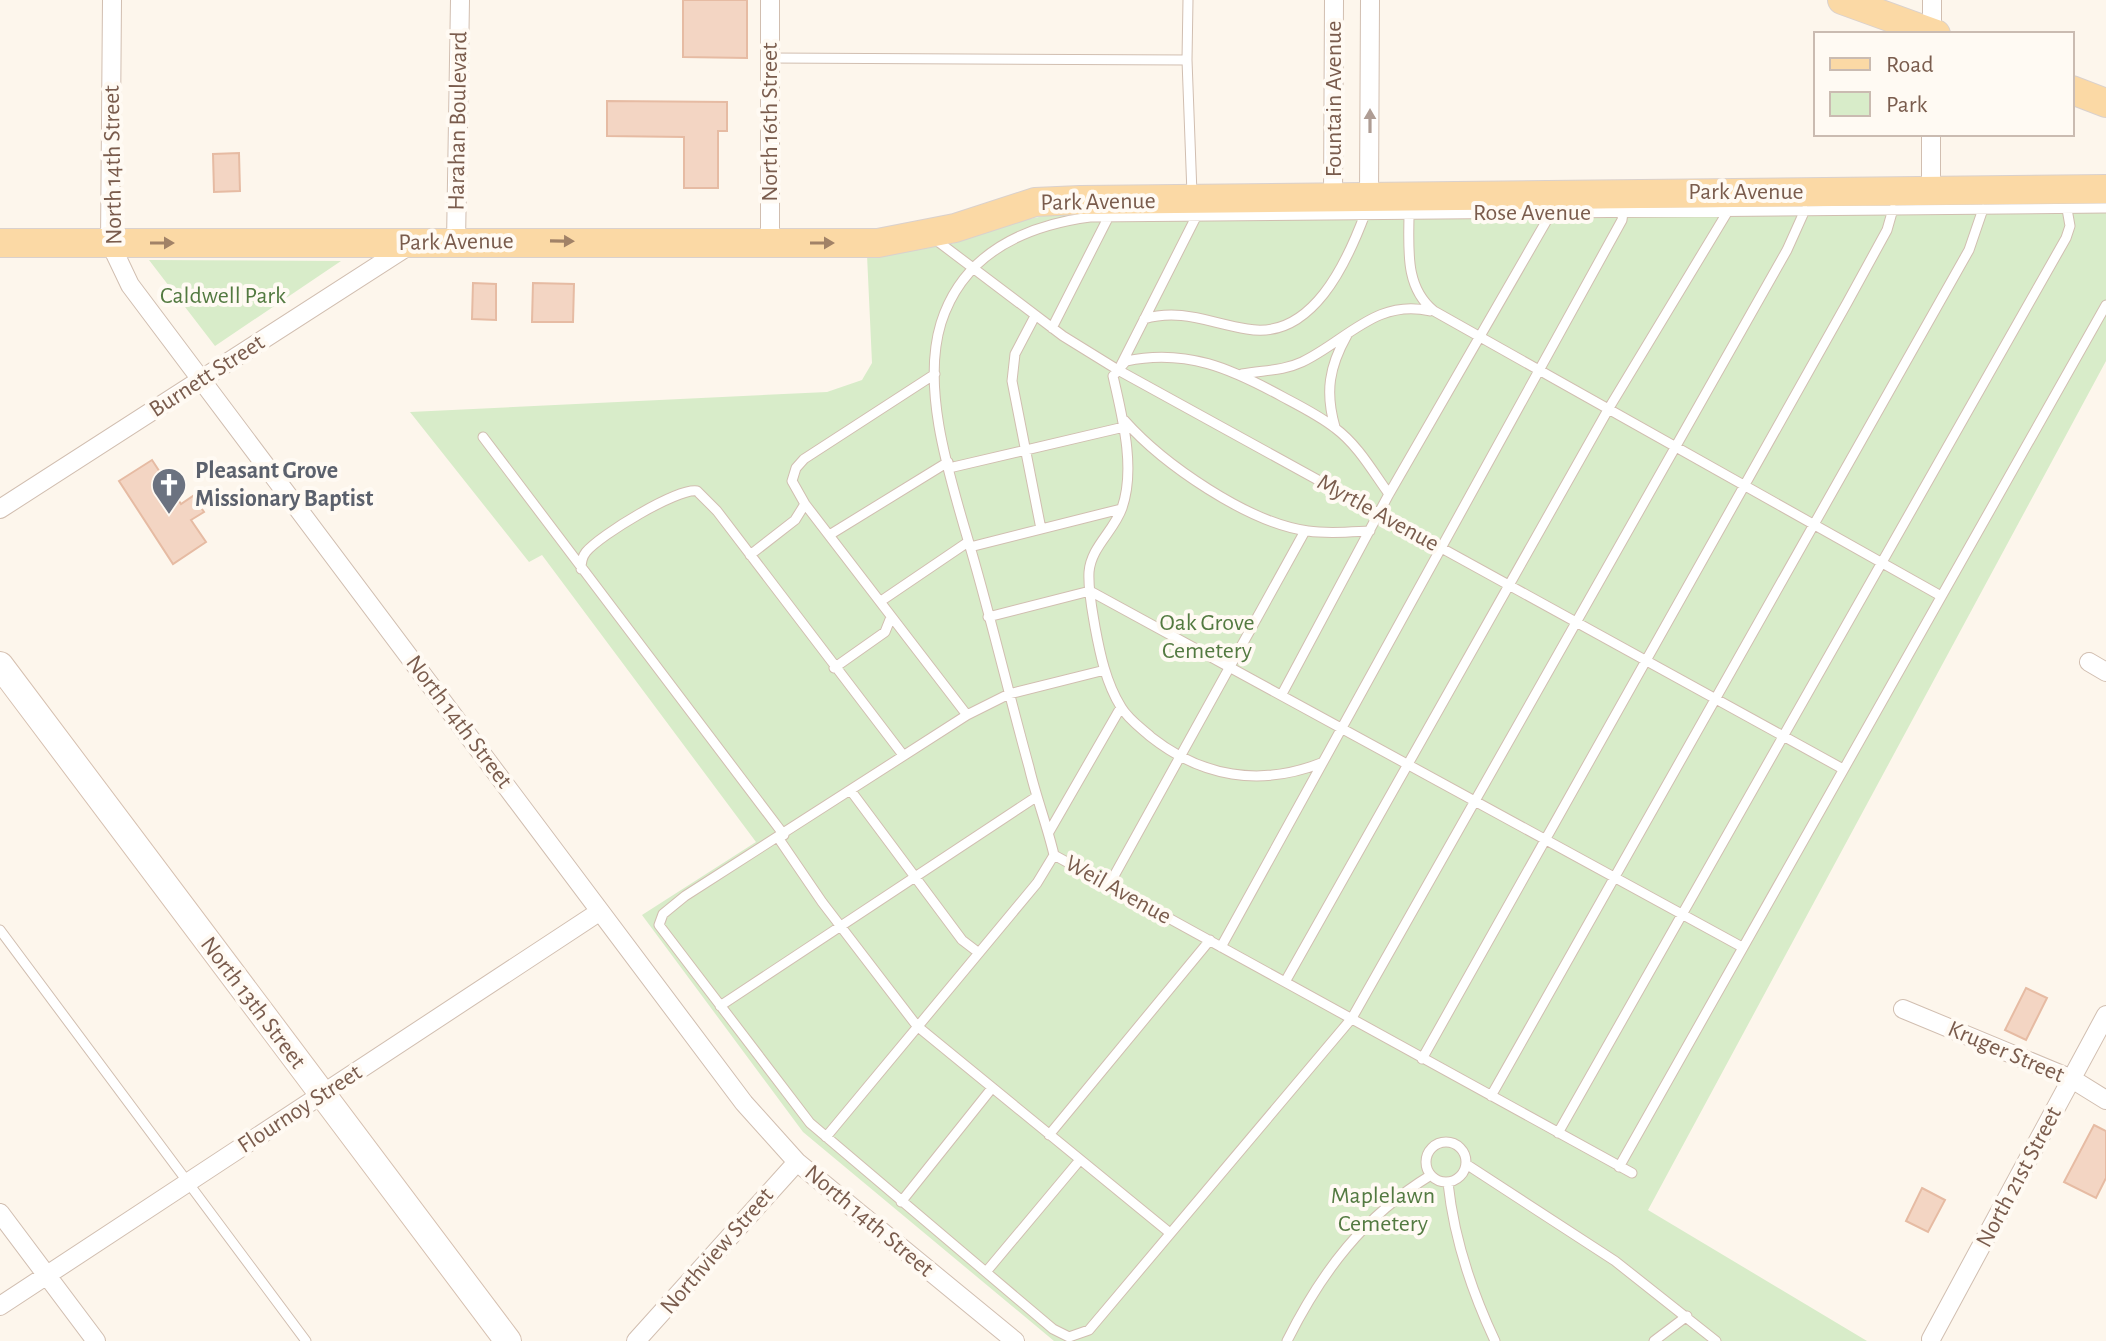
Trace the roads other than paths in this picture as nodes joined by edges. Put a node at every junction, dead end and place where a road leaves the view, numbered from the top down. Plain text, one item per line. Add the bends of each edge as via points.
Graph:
1 (112, 0) edge
2 (460, 0) edge
3 (770, 0) edge
4 (1188, 0) edge
5 (1334, 0) edge
6 (1370, 0) edge
7 (1842, 0) edge
8 (1932, 0) edge
9 (1930, 32) edge
10 (1933, 32) edge
11 (769, 58) junction
12 (1187, 60) junction
13 (2074, 91) edge
14 (2106, 103) edge
15 (1931, 136) edge
16 (2106, 189) edge
17 (1931, 192) junction
18 (1333, 199) junction
19 (1194, 206) junction
20 (1367, 206) junction
21 (2106, 208) edge
22 (1893, 209) junction
23 (1983, 209) junction
24 (2067, 209) junction
25 (1805, 210) junction
26 (1728, 211) junction
27 (1623, 212) junction
28 (1409, 213) junction
29 (1551, 213) junction
30 (1109, 216) junction
31 (928, 234) junction
32 (456, 242) junction
33 (0, 243) edge
34 (110, 243) junction
35 (413, 243) junction
36 (770, 243) junction
37 (972, 269) junction
38 (2106, 305) edge
39 (1434, 311) junction
40 (1035, 316) junction
41 (1144, 319) junction
42 (1052, 328) junction
43 (1349, 332) junction
44 (1482, 338) junction
45 (1119, 367) junction
46 (1539, 370) junction
47 (935, 374) junction
48 (1242, 374) junction
49 (200, 380) junction
50 (1609, 408) junction
51 (1123, 423) junction
52 (1335, 427) junction
53 (483, 437) dead end
54 (1675, 448) junction
55 (1026, 449) junction
56 (949, 465) junction
57 (1743, 485) junction
58 (1389, 494) junction
59 (805, 504) junction
60 (0, 509) edge
61 (1121, 509) junction
62 (1379, 514) junction
63 (1813, 524) junction
64 (1041, 529) junction
65 (1305, 531) junction
66 (1370, 531) junction
67 (831, 534) junction
68 (969, 544) junction
69 (1441, 548) junction
70 (750, 555) junction
71 (1883, 561) junction
72 (581, 569) junction
73 (1509, 585) junction
74 (1090, 591) junction
75 (1941, 596) junction
76 (881, 601) junction
77 (891, 617) junction
78 (988, 617) junction
79 (1577, 622) junction
80 (1645, 659) junction
81 (2089, 662) dead end
82 (0, 665) edge
83 (1230, 665) junction
84 (834, 668) junction
85 (1105, 670) junction
86 (2106, 672) edge
87 (1009, 694) junction
88 (1282, 694) junction
89 (1714, 698) junction
90 (1121, 707) junction
91 (967, 715) junction
92 (1341, 726) junction
93 (1781, 735) junction
94 (903, 755) junction
95 (1178, 757) junction
96 (1321, 763) junction
97 (1408, 763) junction
98 (1843, 769) junction
99 (851, 791) junction
100 (1036, 797) junction
101 (1477, 801) junction
102 (1049, 832) junction
103 (782, 837) junction
104 (1546, 838) junction
105 (1054, 855) junction
106 (1613, 875) junction
107 (915, 877) junction
108 (1109, 885) junction
109 (599, 912) junction
110 (1683, 913) junction
111 (841, 927) junction
112 (0, 930) edge
113 (1210, 940) junction
114 (1221, 947) junction
115 (1742, 947) junction
116 (979, 953) junction
117 (1285, 982) junction
118 (720, 1006) junction
119 (1903, 1009) dead end
120 (2106, 1015) edge
121 (1352, 1018) junction
122 (917, 1026) junction
123 (1422, 1059) junction
124 (2072, 1079) junction
125 (992, 1088) junction
126 (321, 1094) junction
127 (1491, 1096) junction
128 (2106, 1100) edge
129 (1558, 1133) junction
130 (1049, 1135) junction
131 (826, 1137) junction
132 (1079, 1161) junction
133 (797, 1162) junction
134 (1466, 1164) junction
135 (1619, 1167) junction
136 (1632, 1173) dead end
137 (1431, 1175) junction
138 (188, 1182) junction
139 (1448, 1183) junction
140 (901, 1202) junction
141 (0, 1213) edge
142 (1170, 1233) junction
143 (986, 1272) junction
144 (48, 1277) junction
145 (0, 1306) edge
146 (1687, 1316) junction
147 (1931, 1339) dead end
148 (96, 1341) edge
149 (306, 1341) edge
150 (508, 1341) edge
151 (636, 1341) edge
152 (1015, 1341) edge
153 (1287, 1341) edge
154 (1495, 1341) edge
155 (1654, 1341) edge
156 (1716, 1341) edge

1 - 34 street, North 14th Street
2 - 32 street, Harahan Boulevard
3 - 11 street, North 16th Street
4 - 12 lane
5 - 18 street, Fountain Avenue
20 -> 6 street, Fountain Avenue
7 - 9 main road
8 - 10 street
11 - 12 lane
11 - 36 street, North 16th Street
12 - 19 lane
13 - 14 main road
15 - 17 street
16 - 17 main road, Park Avenue
17 - 20 main road, Park Avenue
18 - 19 main road, Park Avenue
18 - 20 main road, Park Avenue
19 - 20 lane, Rose Avenue
19 - 30 lane, Rose Avenue
19 - 31 main road, Park Avenue via 1035,202
19 - 41 lane
20 - 28 lane, Rose Avenue
20 - 41 lane via 1326,293 1288,322 1258,331 1178,314
21 - 24 lane, Rose Avenue
22 - 23 lane, Rose Avenue
22 - 25 lane, Rose Avenue
22 - 57 lane via 1881,242
23 - 24 lane, Rose Avenue
23 - 63 lane via 1969,250
24 - 71 lane via 2066,238
25 - 26 lane, Rose Avenue
25 - 54 lane
26 - 27 lane, Rose Avenue
26 - 50 lane
27 - 29 lane, Rose Avenue
27 - 46 lane
28 - 29 lane, Rose Avenue
28 - 39 lane via 1410,274 1418,294
29 - 44 lane
30 - 37 lane, Rose Avenue via 1043,225 1000,244
30 - 42 lane
36 -> 31 main road, Park Avenue via 878,243
31 - 37 lane, Myrtle Avenue
32 - 35 main road, Park Avenue
32 -> 36 main road, Park Avenue
33 - 34 main road, Park Avenue
34 -> 35 main road, Park Avenue
34 - 49 street, North 14th Street via 130,285
35 - 49 street, Burnett Street
37 - 40 lane, Myrtle Avenue
37 - 47 lane, Weil Avenue via 941,324
38 - 75 lane
39 - 43 lane via 1382,312
39 - 44 lane
40 - 42 lane, Myrtle Avenue
40 - 55 lane via 1015,354 1012,374
41 - 45 lane
42 - 45 lane, Myrtle Avenue
43 - 48 lane via 1300,363
43 - 52 lane via 1328,386
44 - 46 lane
44 - 58 lane
45 - 48 lane via 1168,356
45 - 51 lane via 1113,376
45 - 62 lane, Myrtle Avenue
46 - 50 lane
46 - 69 lane
47 - 56 lane, Weil Avenue
47 - 59 lane via 804,459 792,476
48 - 52 lane
49 - 60 street, Burnett Street
49 - 109 street, North 14th Street
50 - 54 lane
50 - 73 lane
51 - 55 lane
51 - 61 lane
51 - 65 lane via 1204,485 1262,517
52 - 58 lane
53 - 72 lane
54 - 57 lane
54 - 79 lane
55 - 56 lane
55 - 64 lane
56 - 67 lane
56 - 68 lane, Weil Avenue
57 - 63 lane
57 - 80 lane
58 - 62 lane
59 - 67 lane
59 - 70 lane via 795,520
61 - 64 lane
61 - 74 lane via 1091,561
62 - 66 lane
62 - 69 lane, Myrtle Avenue
63 - 71 lane
63 - 89 lane
64 - 68 lane
65 - 66 lane
65 - 83 lane
66 - 88 lane
67 - 76 lane
68 - 76 lane
68 - 78 lane, Weil Avenue
69 - 73 lane, Myrtle Avenue
69 - 92 lane
70 - 72 lane via 704,497 687,489 593,545
70 - 84 lane
71 - 75 lane
71 - 93 lane
72 - 103 lane
73 - 79 lane, Myrtle Avenue
73 - 97 lane
74 - 78 lane
74 - 83 lane
74 - 85 lane
75 - 98 lane
76 - 77 lane
77 - 84 lane via 885,632
77 - 91 lane
78 - 87 lane, Weil Avenue
79 - 80 lane, Myrtle Avenue
79 - 101 lane
80 - 89 lane, Myrtle Avenue
80 - 104 lane
81 - 86 street
82 - 126 main road, North 13th Street
83 - 88 lane
83 - 95 lane
84 - 94 lane
85 - 87 lane
85 - 90 lane
87 - 91 lane
87 - 100 lane, Weil Avenue
88 - 92 lane
89 - 93 lane, Myrtle Avenue
89 - 106 lane
90 - 95 lane
90 - 102 lane
91 - 94 lane
92 - 96 lane
92 - 97 lane
93 - 98 lane, Myrtle Avenue
93 - 110 lane
94 - 99 lane
95 - 96 lane via 1206,769 1263,778
95 - 108 lane
96 - 114 lane
97 - 101 lane
97 - 117 lane
98 - 115 lane
99 - 103 lane
99 - 107 lane
100 - 102 lane, Weil Avenue
100 - 107 lane
101 - 104 lane
101 - 121 lane
102 - 105 lane, Weil Avenue
103 - 111 lane
103 - 118 lane via 663,914 659,925
104 - 106 lane
104 - 123 lane
105 - 108 lane, Weil Avenue
105 - 116 lane
106 - 110 lane
106 - 127 lane
107 - 111 lane
107 - 116 lane via 962,940
108 - 113 lane, Weil Avenue
109 - 126 street, Flournoy Street
109 - 133 street, North 14th Street via 744,1103
110 - 115 lane
110 - 129 lane
111 - 118 lane
111 - 122 lane
112 - 138 lane
113 - 114 lane, Weil Avenue
113 - 130 lane
114 - 117 lane, Weil Avenue
115 - 135 lane
116 - 122 lane
117 - 121 lane, Weil Avenue
118 - 131 lane
119 - 124 street, Kruger Street
120 - 124 street, North 21st Street
121 - 123 lane, Weil Avenue
121 - 142 lane
122 - 125 lane
122 - 131 lane
123 - 127 lane, Weil Avenue
124 - 128 street, Kruger Street
124 - 147 street, North 21st Street
125 - 130 lane
125 - 140 lane
126 - 138 street, Flournoy Street
126 - 150 main road, North 13th Street
127 - 129 lane, Weil Avenue
129 - 135 lane, Weil Avenue
130 - 132 lane
131 - 140 lane
132 - 142 lane
132 - 143 lane
133 - 151 street, Northview Street
133 - 152 street, North 14th Street
134 - 137 lane via 1462,1150 1444,1142 1427,1154
134 - 139 lane via 1462,1177
134 - 146 lane via 1615,1261
135 - 136 lane, Weil Avenue
137 - 139 lane
137 - 153 lane via 1395,1197 1352,1238 1313,1292
138 - 144 street, Flournoy Street
138 - 149 lane
139 - 154 lane via 1466,1272
140 - 143 lane
141 - 144 street
142 - 143 lane via 1089,1330 1069,1337
144 - 145 street, Flournoy Street
144 - 148 street
146 - 155 lane
146 - 156 lane

